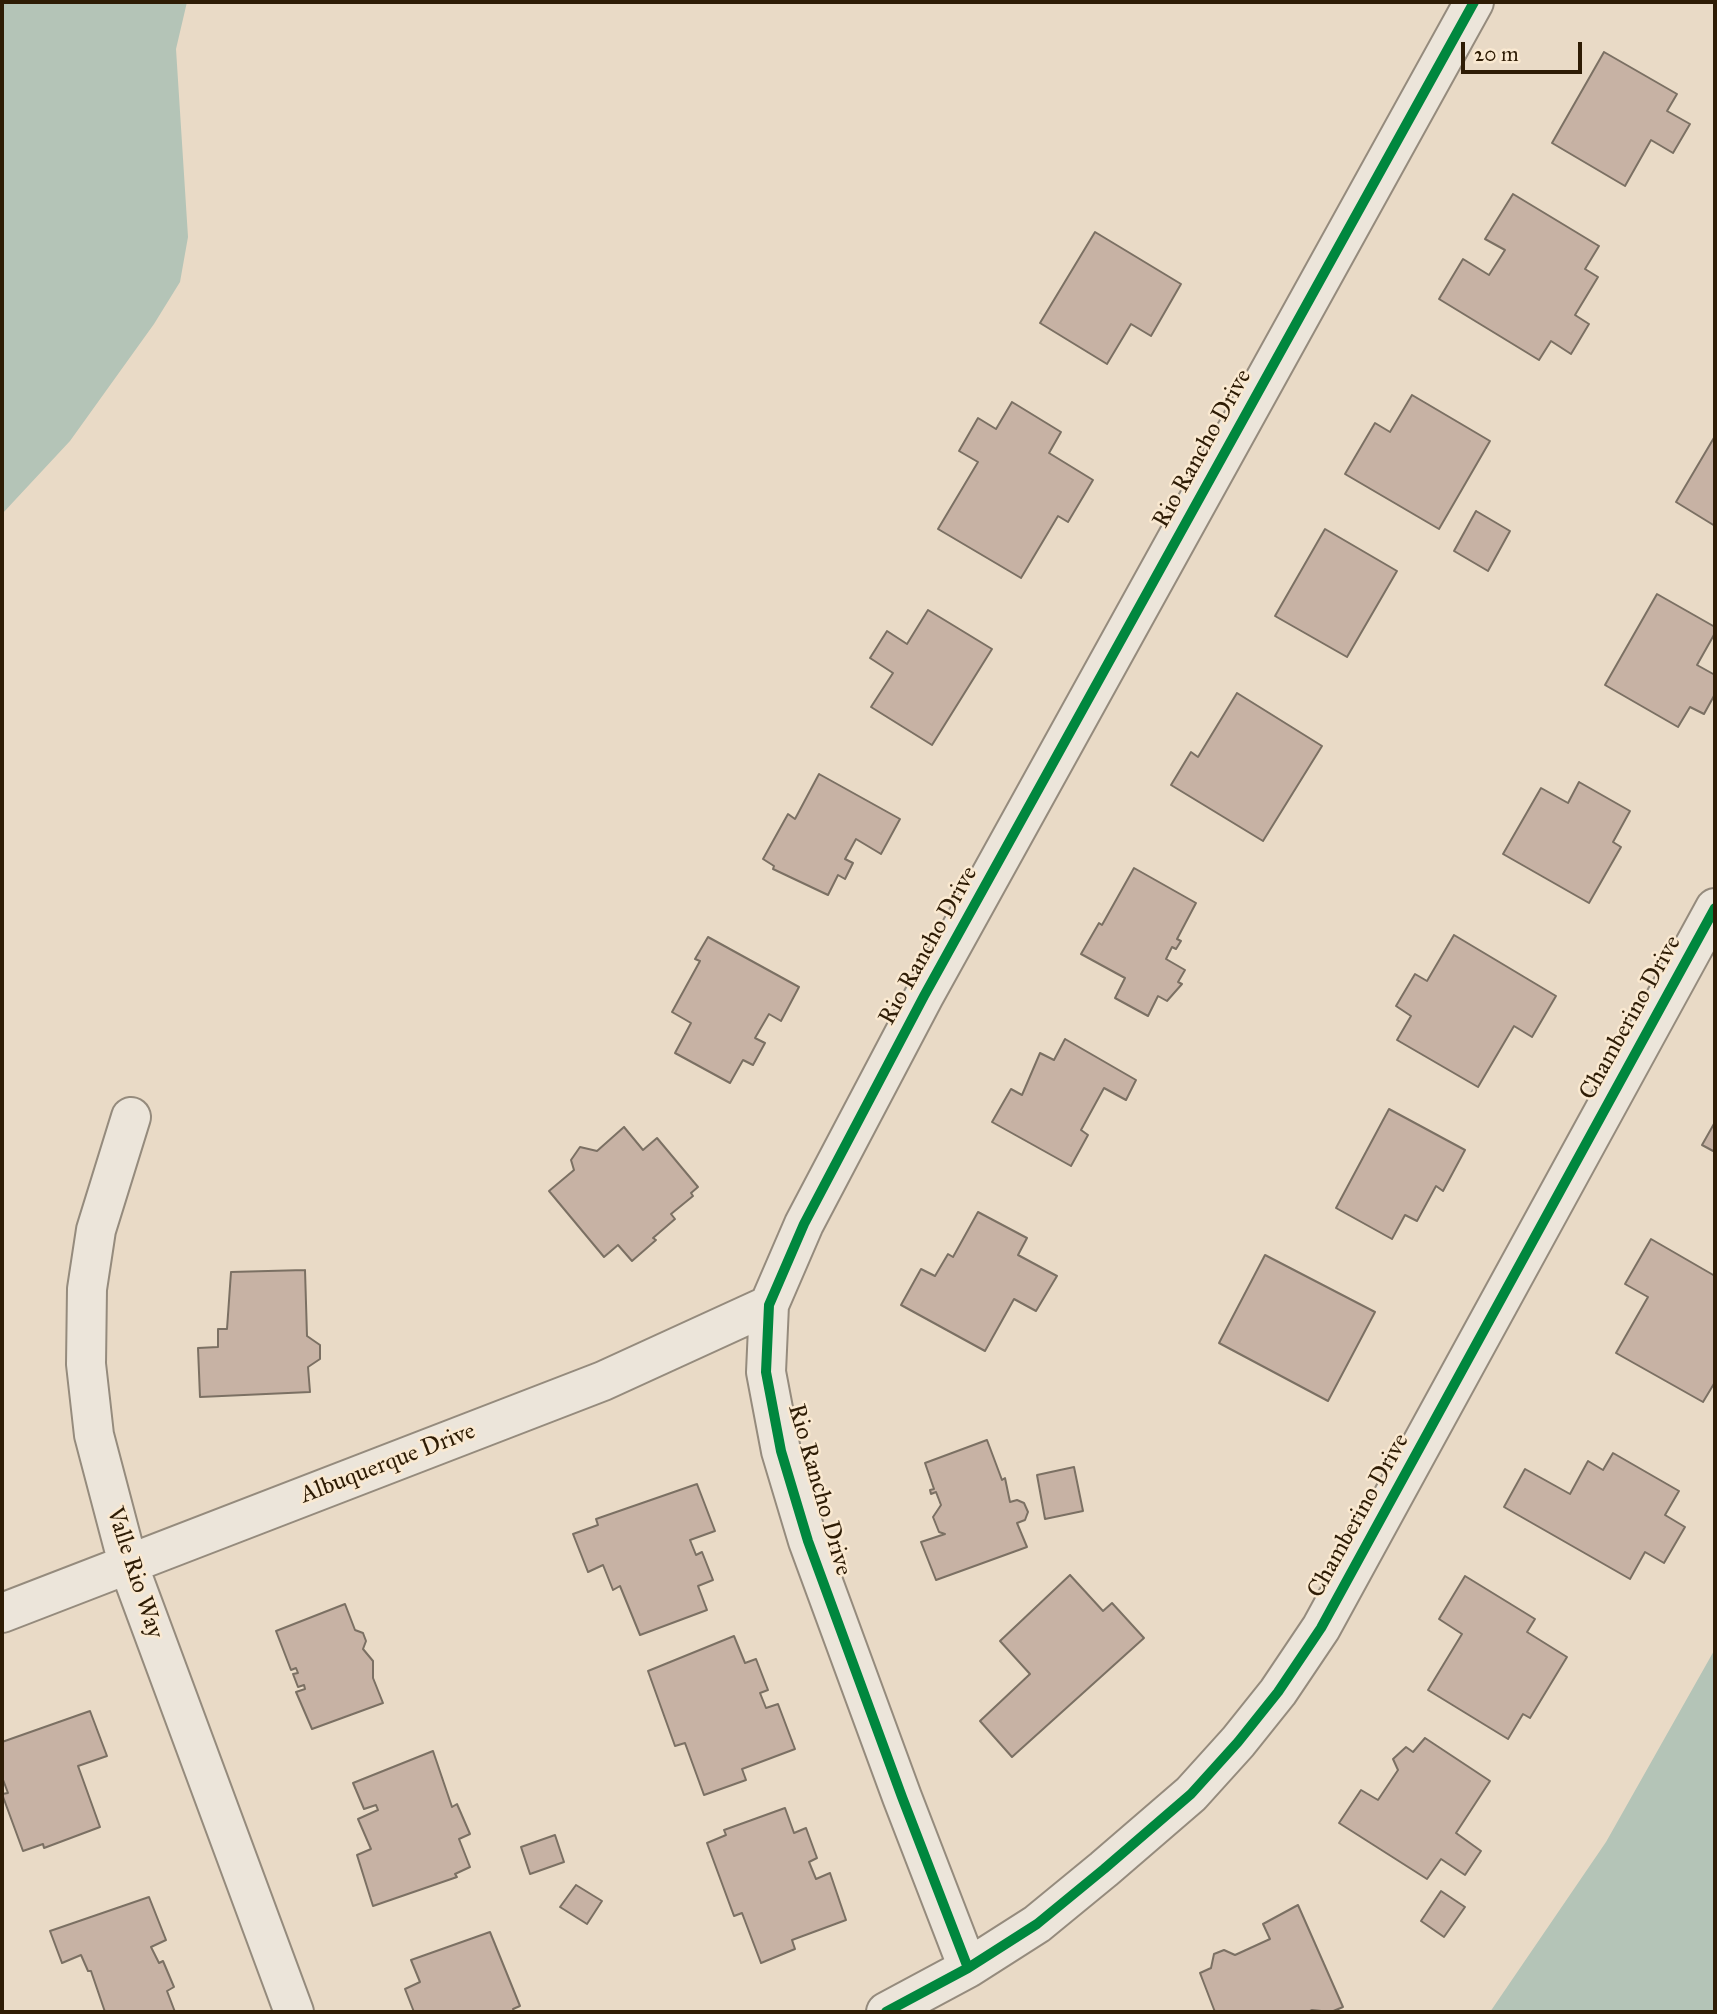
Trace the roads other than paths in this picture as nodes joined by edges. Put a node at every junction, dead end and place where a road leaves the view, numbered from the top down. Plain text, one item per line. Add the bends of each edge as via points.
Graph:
1 (1474, 2) edge
2 (1715, 908) edge
3 (131, 1117) dead end
4 (769, 1305) junction
5 (128, 1564) junction
6 (2, 1613) edge
7 (968, 1968) junction
8 (294, 2012) edge
9 (886, 2012) edge

1 - 4 street, Rio Rancho Drive via 924,996 804,1224
2 - 7 street, Chamberino Drive via 1321,1628 1278,1692 1191,1794 1037,1924
3 - 5 street, Valle Rio Way via 96,1230 87,1290 86,1364 94,1435
4 - 5 street, Albuquerque Drive via 603,1381
4 - 7 street, Rio Rancho Drive via 766,1373 781,1451 813,1554
5 - 6 street, Albuquerque Drive
5 - 8 street, Valle Rio Way
7 - 9 street, Chamberino Drive

